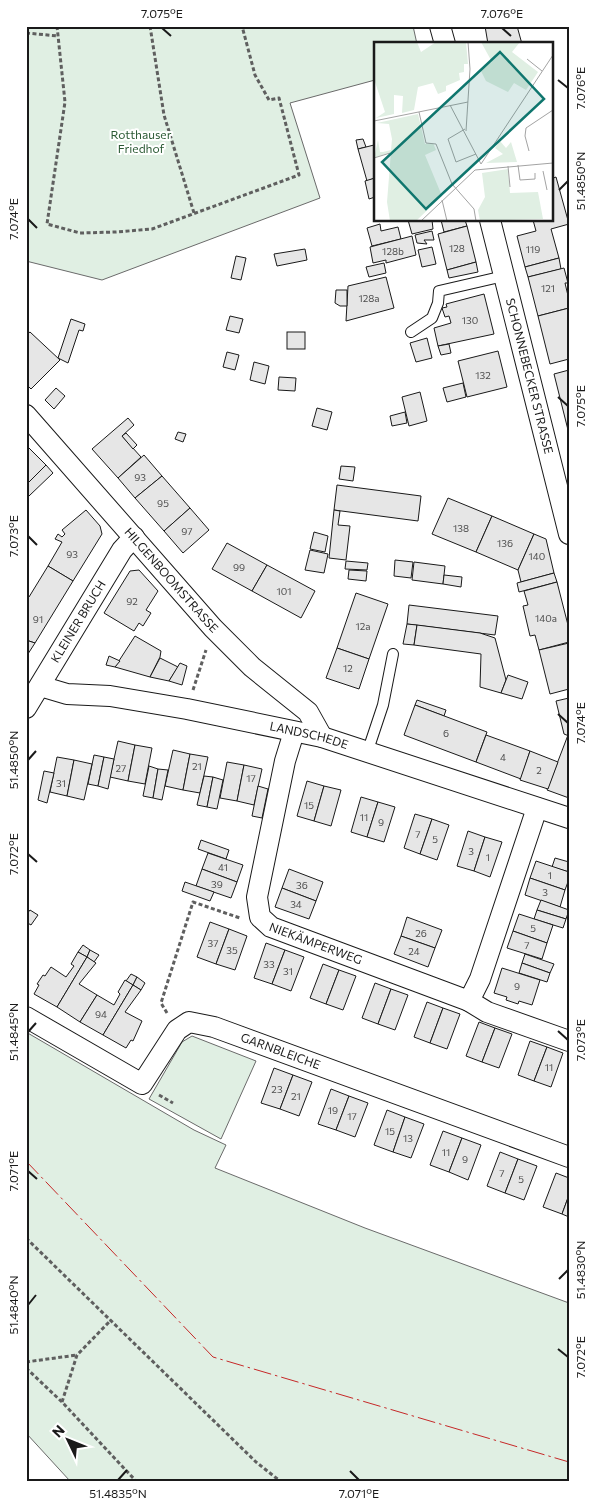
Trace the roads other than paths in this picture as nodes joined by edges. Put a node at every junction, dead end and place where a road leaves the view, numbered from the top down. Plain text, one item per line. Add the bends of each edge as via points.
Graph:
1 (440, 26) edge
2 (444, 42) edge
3 (490, 221) edge
4 (504, 276) junction
5 (412, 332) dead end
6 (26, 415) edge
7 (569, 534) edge
8 (134, 537) junction
9 (393, 654) dead end
10 (40, 686) junction
11 (26, 708) edge
12 (294, 732) junction
13 (322, 738) junction
14 (367, 753) junction
15 (537, 808) junction
16 (569, 818) edge
17 (470, 1001) junction
18 (26, 1017) edge
19 (569, 1041) edge
20 (569, 1156) edge

1 - 2 street
3 - 4 street, SCHONNEBECKER STRASSE
4 - 5 lane via 439,291 432,318
4 - 7 street, SCHONNEBECKER STRASSE
6 - 8 street, HILGENBOOMSTRASSE
8 - 10 street, KLEINER BRUCH via 122,550
8 - 13 street, HILGENBOOMSTRASSE via 213,628 252,666 308,712
9 - 14 lane via 383,705
10 - 11 street, KLEINER BRUCH
10 - 12 street, LANDSCHEDE via 67,694 110,696 187,709
12 - 13 street, LANDSCHEDE
12 - 17 street, NIEKÄMPERWEG via 257,896 260,916 271,927
13 - 14 street, LANDSCHEDE
14 - 15 street, LANDSCHEDE
15 - 16 street, LANDSCHEDE
15 - 17 street
17 - 19 street, NIEKÄMPERWEG via 486,1012
18 - 20 street, GARNBLEICHE via 142,1084 177,1030 189,1022 214,1027

